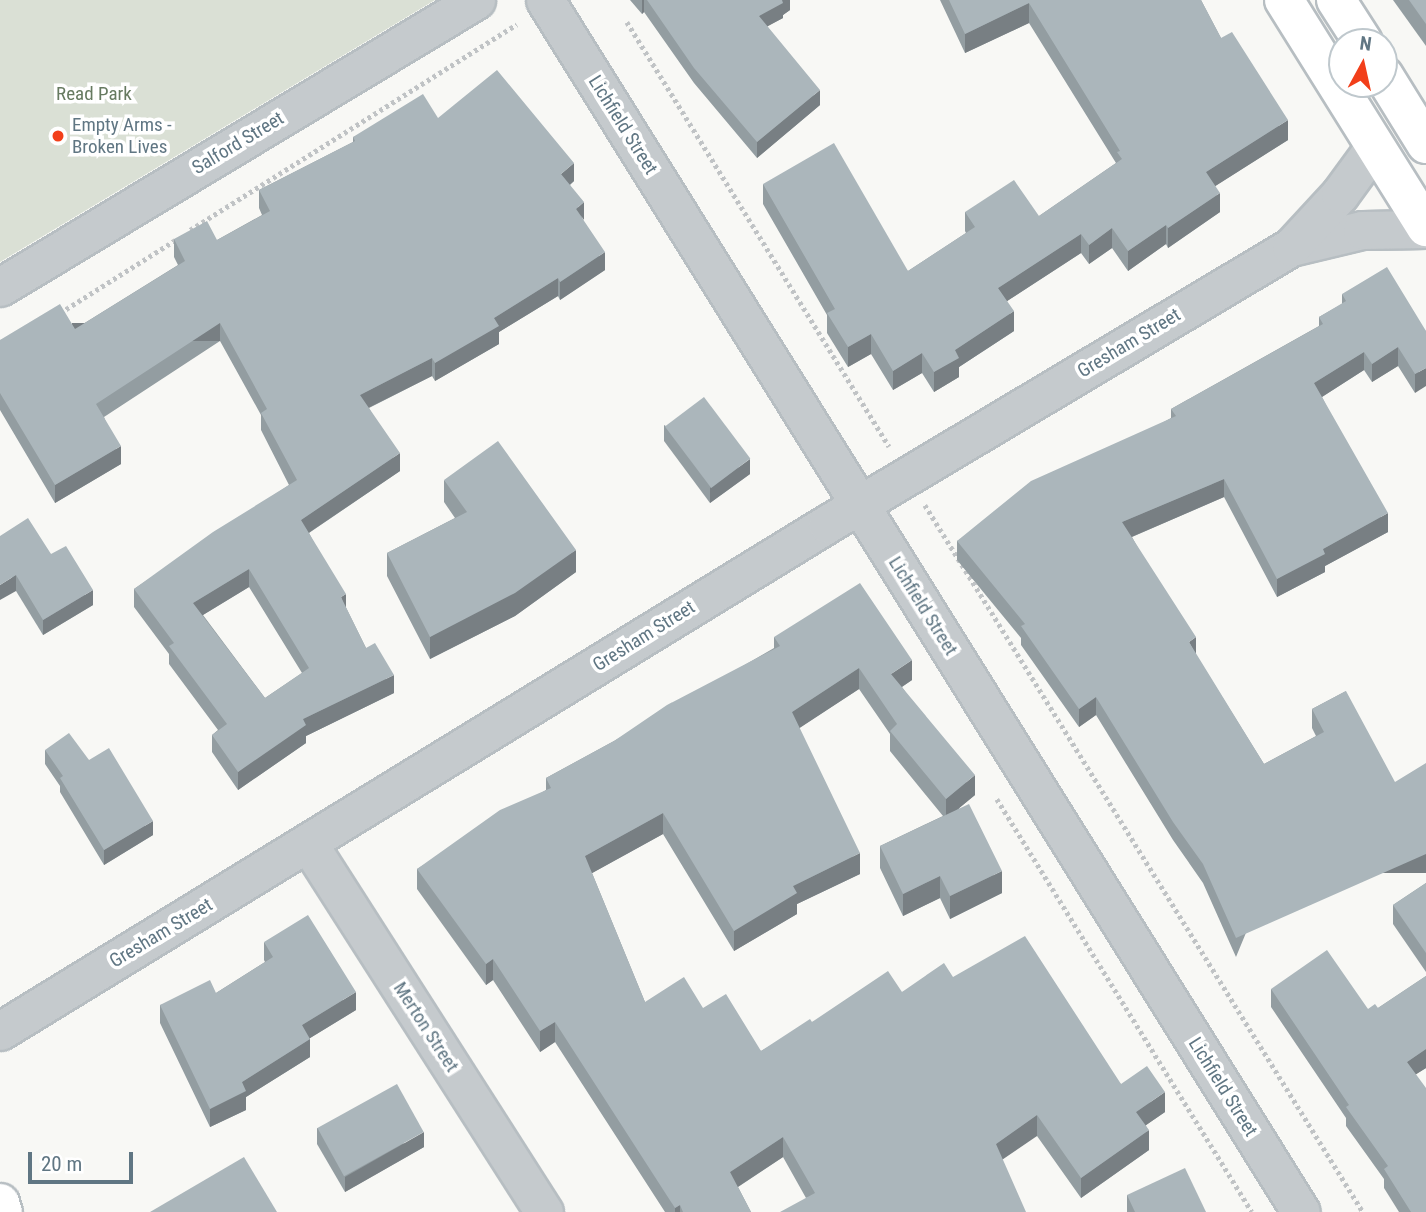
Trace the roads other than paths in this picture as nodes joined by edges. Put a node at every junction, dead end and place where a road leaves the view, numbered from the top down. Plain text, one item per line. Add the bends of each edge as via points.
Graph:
1 (476, 0) edge
2 (545, 0) edge
3 (1284, 0) edge
4 (1336, 0) edge
5 (1354, 28) edge
6 (1398, 95) edge
7 (1421, 125) edge
8 (1374, 146) junction
9 (1426, 228) edge
10 (1291, 247) junction
11 (0, 287) edge
12 (859, 504) junction
13 (308, 843) junction
14 (0, 1031) edge
15 (0, 1203) edge
16 (3, 1212) edge
17 (544, 1212) edge
18 (1301, 1212) edge

1 - 11 street, Salford Street
2 - 12 street, Lichfield Street
3 - 8 main road
4 - 5 main road
6 - 7 main road
8 - 9 main road
8 - 10 street, Gresham Street via 1340,194
9 - 10 street, Gresham Street via 1362,230
10 - 12 street, Gresham Street
12 - 13 street, Gresham Street
12 - 18 street, Lichfield Street
13 - 14 street, Gresham Street
13 - 17 street, Merton Street
15 - 16 main road

